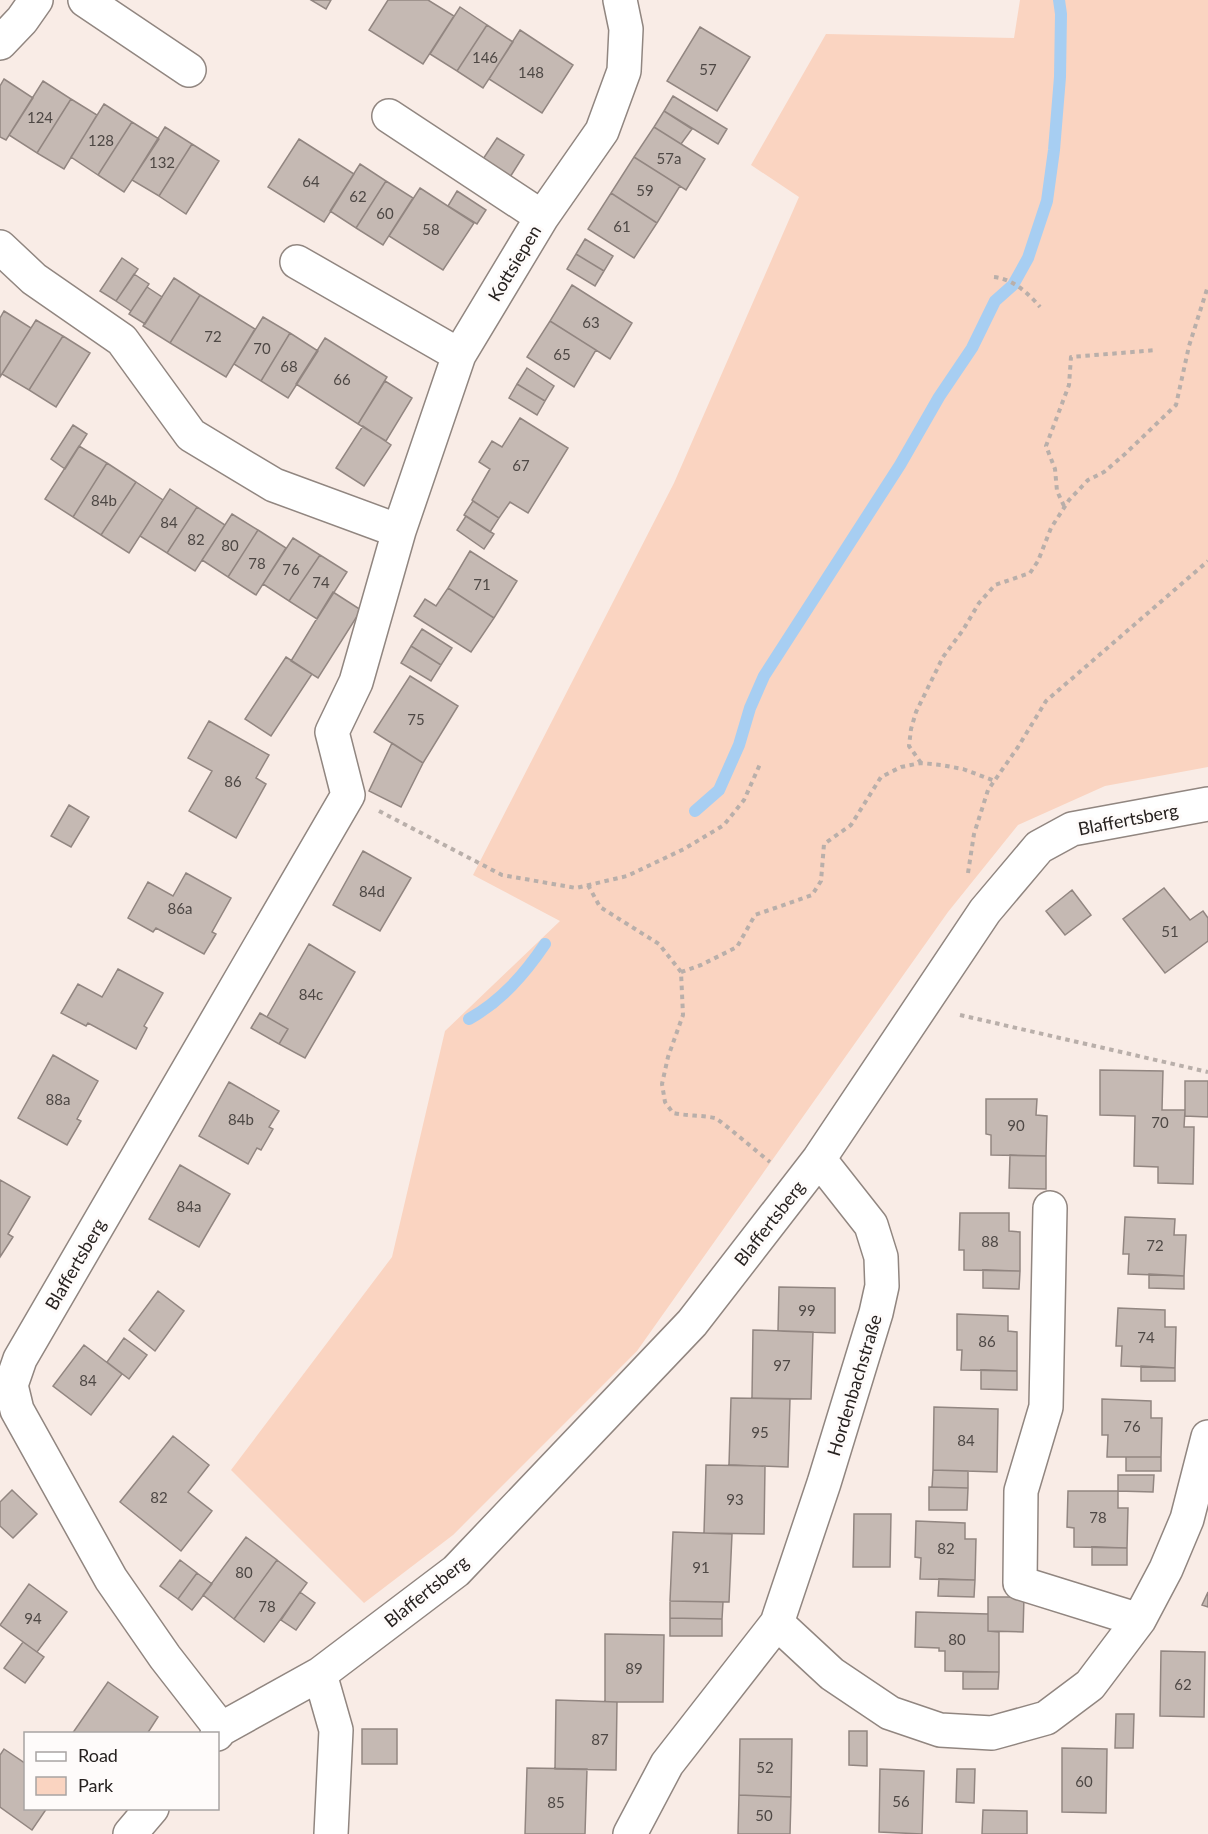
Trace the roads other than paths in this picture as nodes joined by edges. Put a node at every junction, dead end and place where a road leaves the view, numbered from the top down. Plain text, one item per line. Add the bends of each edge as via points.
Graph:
1 (36, 0) edge
2 (85, 0) edge
3 (620, 0) edge
4 (0, 43) edge
5 (189, 70) dead end
6 (390, 116) dead end
7 (542, 217) junction
8 (0, 247) edge
9 (297, 262) dead end
10 (459, 355) junction
11 (399, 531) junction
12 (348, 795) joint
13 (1208, 804) edge
14 (810, 1169) junction
15 (1050, 1208) dead end
16 (1208, 1437) edge
17 (1139, 1620) junction
18 (777, 1623) junction
19 (320, 1674) junction
20 (219, 1731) edge
21 (151, 1810) edge
22 (130, 1834) edge
23 (331, 1834) edge
24 (630, 1834) edge

1 - 4 street
2 - 5 street
3 - 7 street, Kottsiepen via 626,28 624,72 602,131
6 - 7 street
7 - 10 street, Kottsiepen
8 - 11 street via 34,279 122,340 191,435 274,485
9 - 10 street
10 - 11 street, Kottsiepen
11 - 12 street, Kottsiepen via 356,682 332,732
12 - 20 street, Blaffertsberg via 20,1359 11,1385 17,1410 111,1579
13 - 14 street, Blaffertsberg via 1072,829 1039,847 985,911
14 - 18 street, Hordenbachstraße via 871,1225 881,1257 882,1286 824,1484
14 - 19 street, Blaffertsberg via 692,1323 456,1571
15 - 17 street via 1046,1407 1021,1491 1020,1583
16 - 17 street via 1187,1519
17 - 18 street via 1090,1685 1046,1718 992,1733 940,1730 890,1713 832,1674
18 - 24 street, Hordenbachstraße via 667,1764
19 - 20 street, Blaffertsberg
19 - 23 street via 336,1730
21 - 22 street

